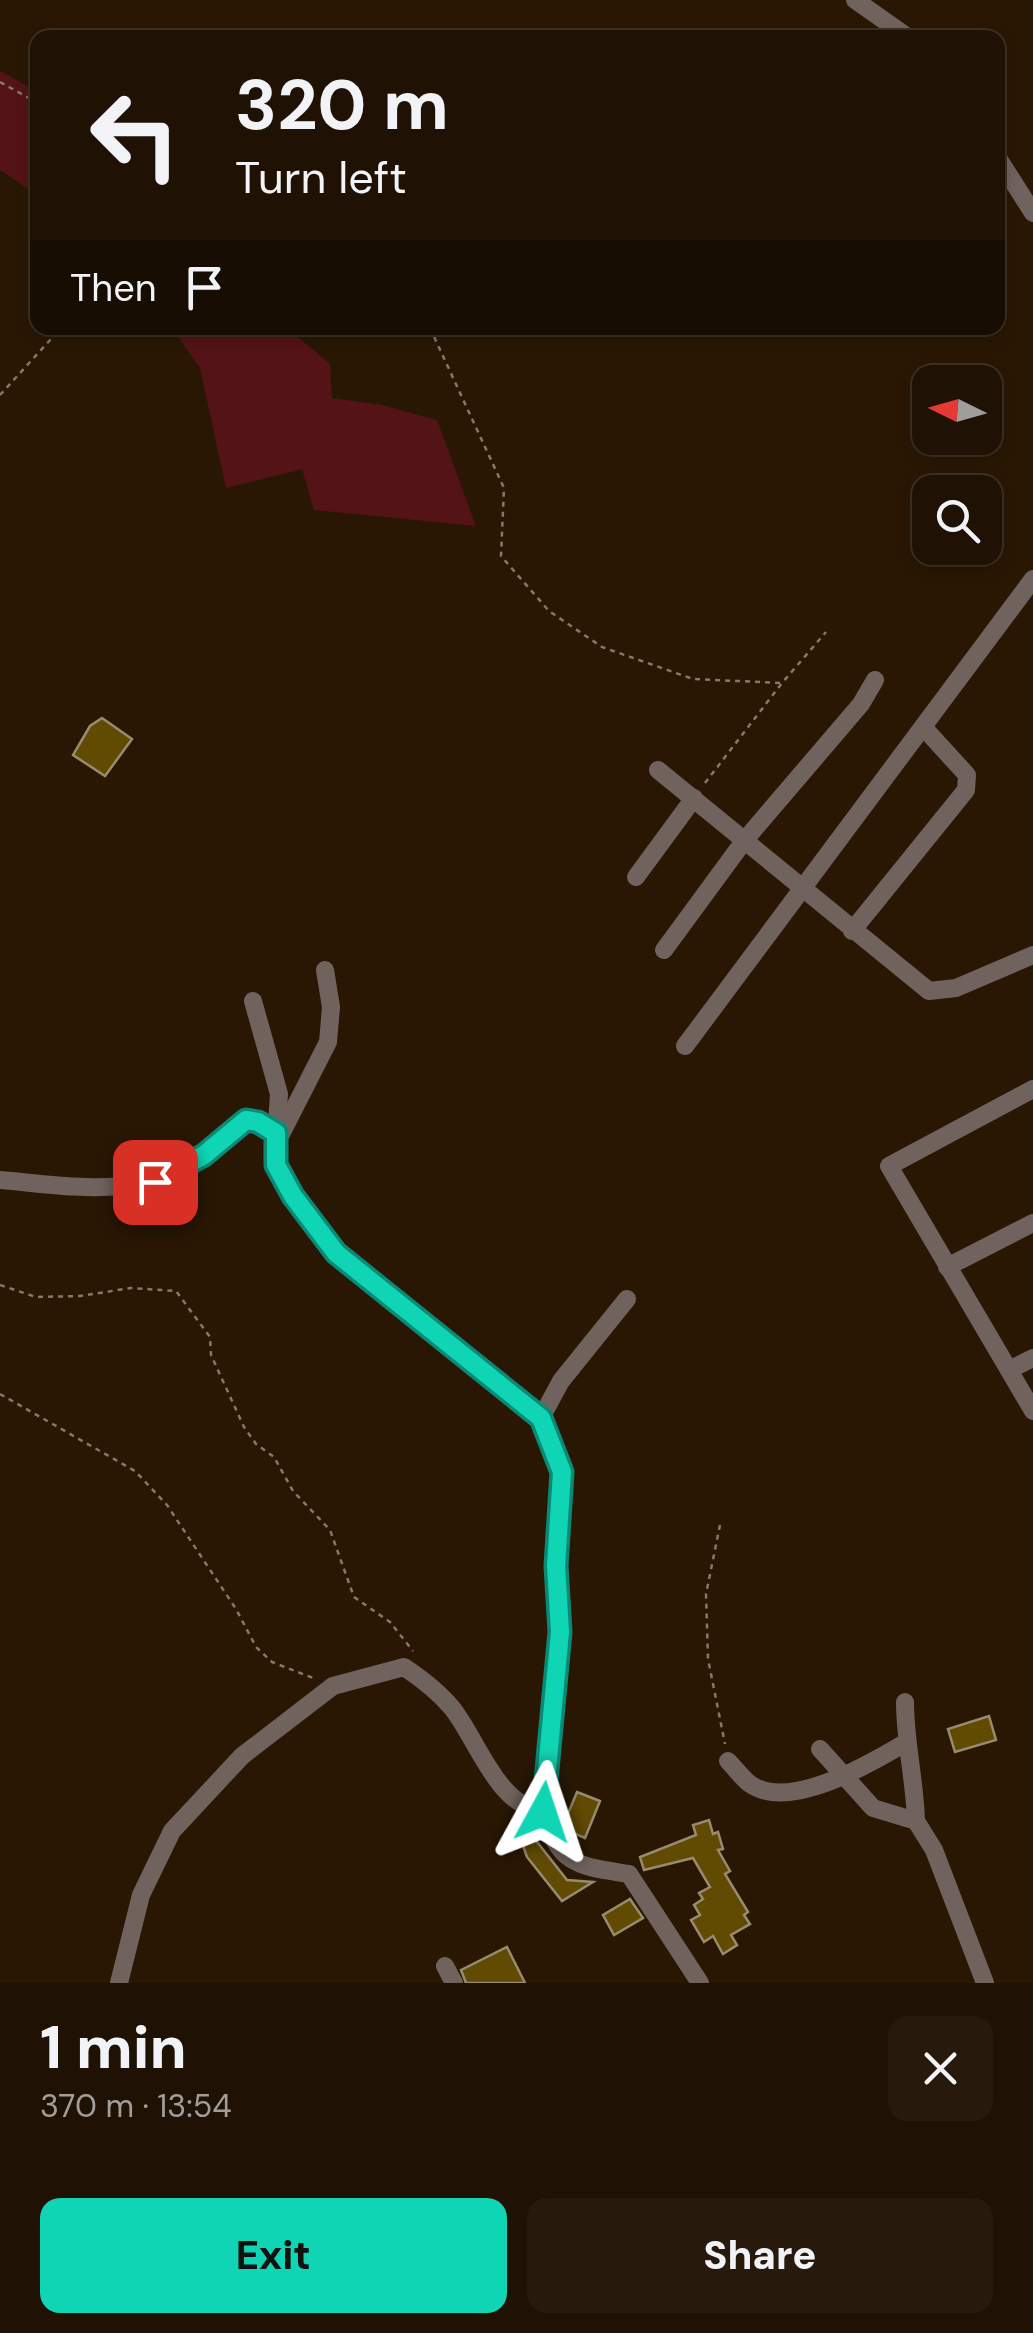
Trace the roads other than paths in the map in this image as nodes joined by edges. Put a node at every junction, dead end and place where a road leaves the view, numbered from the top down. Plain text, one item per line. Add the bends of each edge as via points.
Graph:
1 (855, 0) edge
2 (898, 30) edge
3 (1005, 169) edge
4 (1033, 213) edge
5 (1033, 579) edge
6 (875, 680) dead end
7 (924, 730) junction
8 (658, 770) dead end
9 (694, 798) junction
10 (744, 841) junction
11 (636, 877) dead end
12 (800, 888) junction
13 (852, 932) junction
14 (664, 950) dead end
15 (1033, 955) edge
16 (325, 970) dead end
17 (253, 1000) dead end
18 (685, 1046) dead end
19 (1033, 1089) edge
20 (276, 1138) junction
21 (0, 1180) edge
22 (1033, 1223) edge
23 (948, 1267) junction
24 (627, 1299) dead end
25 (1033, 1358) edge
26 (1009, 1370) junction
27 (1030, 1401) edge
28 (541, 1418) junction
29 (904, 1702) dead end
30 (906, 1743) junction
31 (820, 1748) dead end
32 (728, 1760) road end
33 (844, 1778) junction
34 (543, 1812) junction
35 (916, 1822) junction
36 (119, 1983) edge
37 (700, 1983) edge
38 (985, 1983) edge

1 - 2 street
3 - 4 street
5 - 7 street
6 - 10 street
7 - 12 street
7 - 13 street via 966,775 966,790
8 - 9 street
9 - 10 street
9 - 11 street
10 - 12 street
10 - 14 street
12 - 13 street
12 - 18 street
13 - 15 street via 929,992 956,988
16 - 20 street via 328,1042
17 - 20 street via 279,1094
19 - 23 street via 888,1166
20 - 21 street via 246,1120 204,1155 155,1182 115,1190
20 - 28 street via 276,1165 336,1253
22 - 23 street
23 - 26 street
24 - 28 street via 560,1382
25 - 26 street
26 - 27 street
28 - 34 street via 562,1472 560,1632
29 - 30 street
30 - 33 street
30 - 35 street
31 - 33 street
32 - 33 street via 752,1786 780,1792
33 - 35 street via 873,1808
34 - 36 street via 532,1810 494,1774 454,1710 404,1667 345,1680 242,1756 172,1831 142,1895
34 - 37 street via 550,1837 572,1862 629,1874
35 - 38 street via 934,1850

